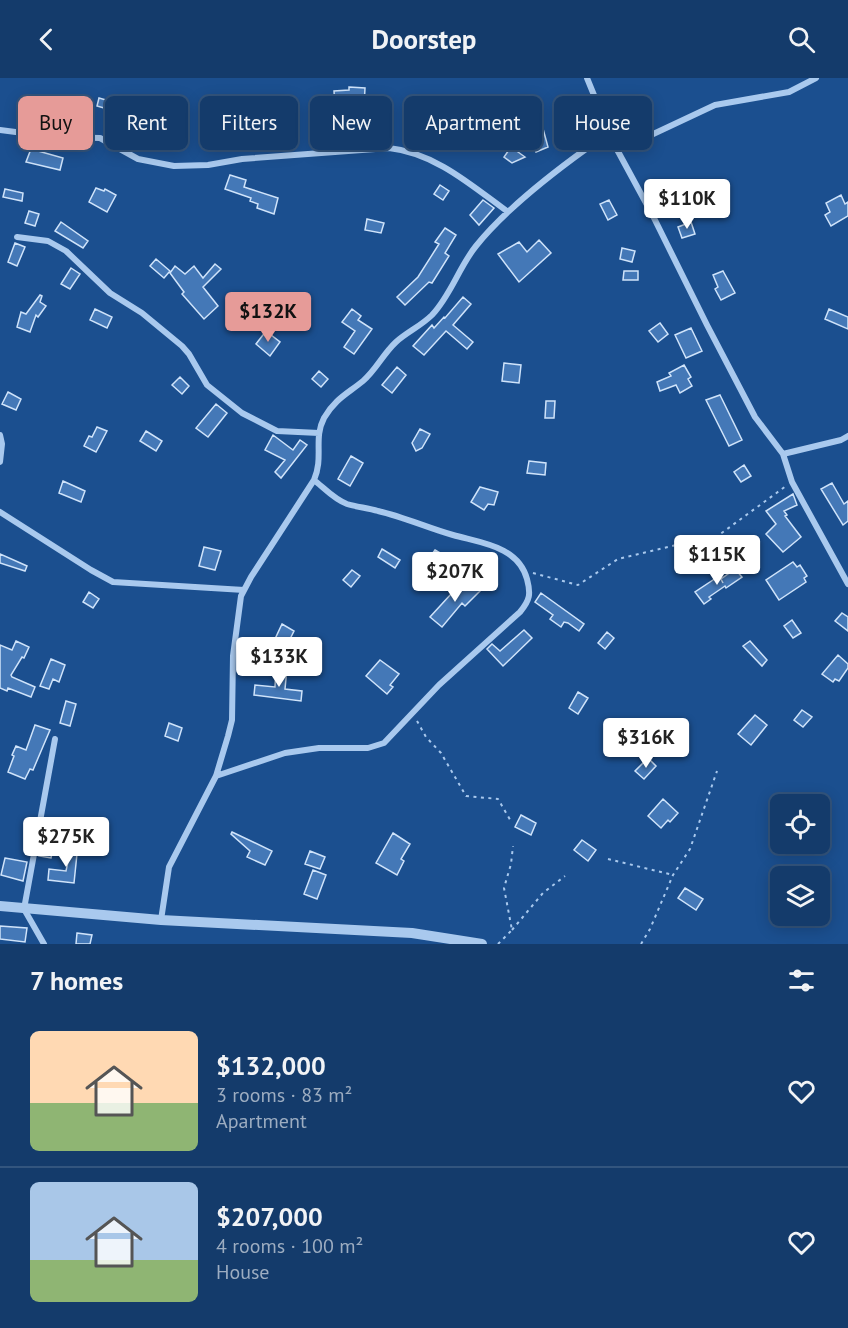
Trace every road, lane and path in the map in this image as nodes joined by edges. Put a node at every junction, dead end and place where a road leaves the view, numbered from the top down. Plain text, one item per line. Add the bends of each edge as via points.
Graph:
1 (586, 78) edge
2 (816, 78) edge
3 (594, 96) edge
4 (0, 130) edge
5 (652, 134) edge
6 (585, 150) edge
7 (617, 150) edge
8 (508, 212) junction
9 (17, 237) dead end
10 (319, 433) junction
11 (0, 435) edge
12 (848, 436) edge
13 (783, 454) junction
14 (0, 462) edge
15 (314, 480) junction
16 (792, 482) junction
17 (0, 512) edge
18 (524, 571) junction
19 (848, 584) edge
20 (244, 590) junction
21 (413, 713) junction
22 (55, 739) dead end
23 (717, 771) dead end
24 (216, 776) junction
25 (512, 823) dead end
26 (513, 846) dead end
27 (608, 859) dead end
28 (673, 875) junction
29 (565, 876) dead end
30 (0, 906) edge
31 (24, 909) junction
32 (161, 920) junction
33 (512, 930) junction
34 (44, 944) edge
35 (482, 944) edge
36 (498, 944) edge
37 (641, 944) edge

1 - 3 street
2 - 5 street via 789,92 716,105
4 - 8 street via 100,138 138,159 174,166 389,148 407,150 437,162
6 - 8 street
7 - 13 street via 755,417
8 - 10 street via 468,257 432,315 397,341 364,380 341,396 325,416
9 - 10 street via 48,241 66,250 110,293 182,346 207,385 242,413 277,431
10 - 15 street via 320,463
11 - 14 street
12 - 13 street
13 - 16 street
15 - 18 street via 344,503 499,548
15 - 20 street
16 - 18 path via 708,543 675,545 618,559 578,585
16 - 19 street
17 - 20 street via 113,582
18 - 21 street via 531,594 520,612
20 - 24 street via 238,606 233,656 232,720
21 - 24 street via 384,743 368,748 285,753
21 - 25 path via 466,796 498,799
22 - 31 street
23 - 28 path via 690,849
24 - 32 street via 169,867
26 - 33 path via 504,888
27 - 28 path
28 - 37 path
29 - 33 path via 543,893
30 - 31 street
31 - 32 street
31 - 34 street
32 - 35 street via 412,933
33 - 36 path

